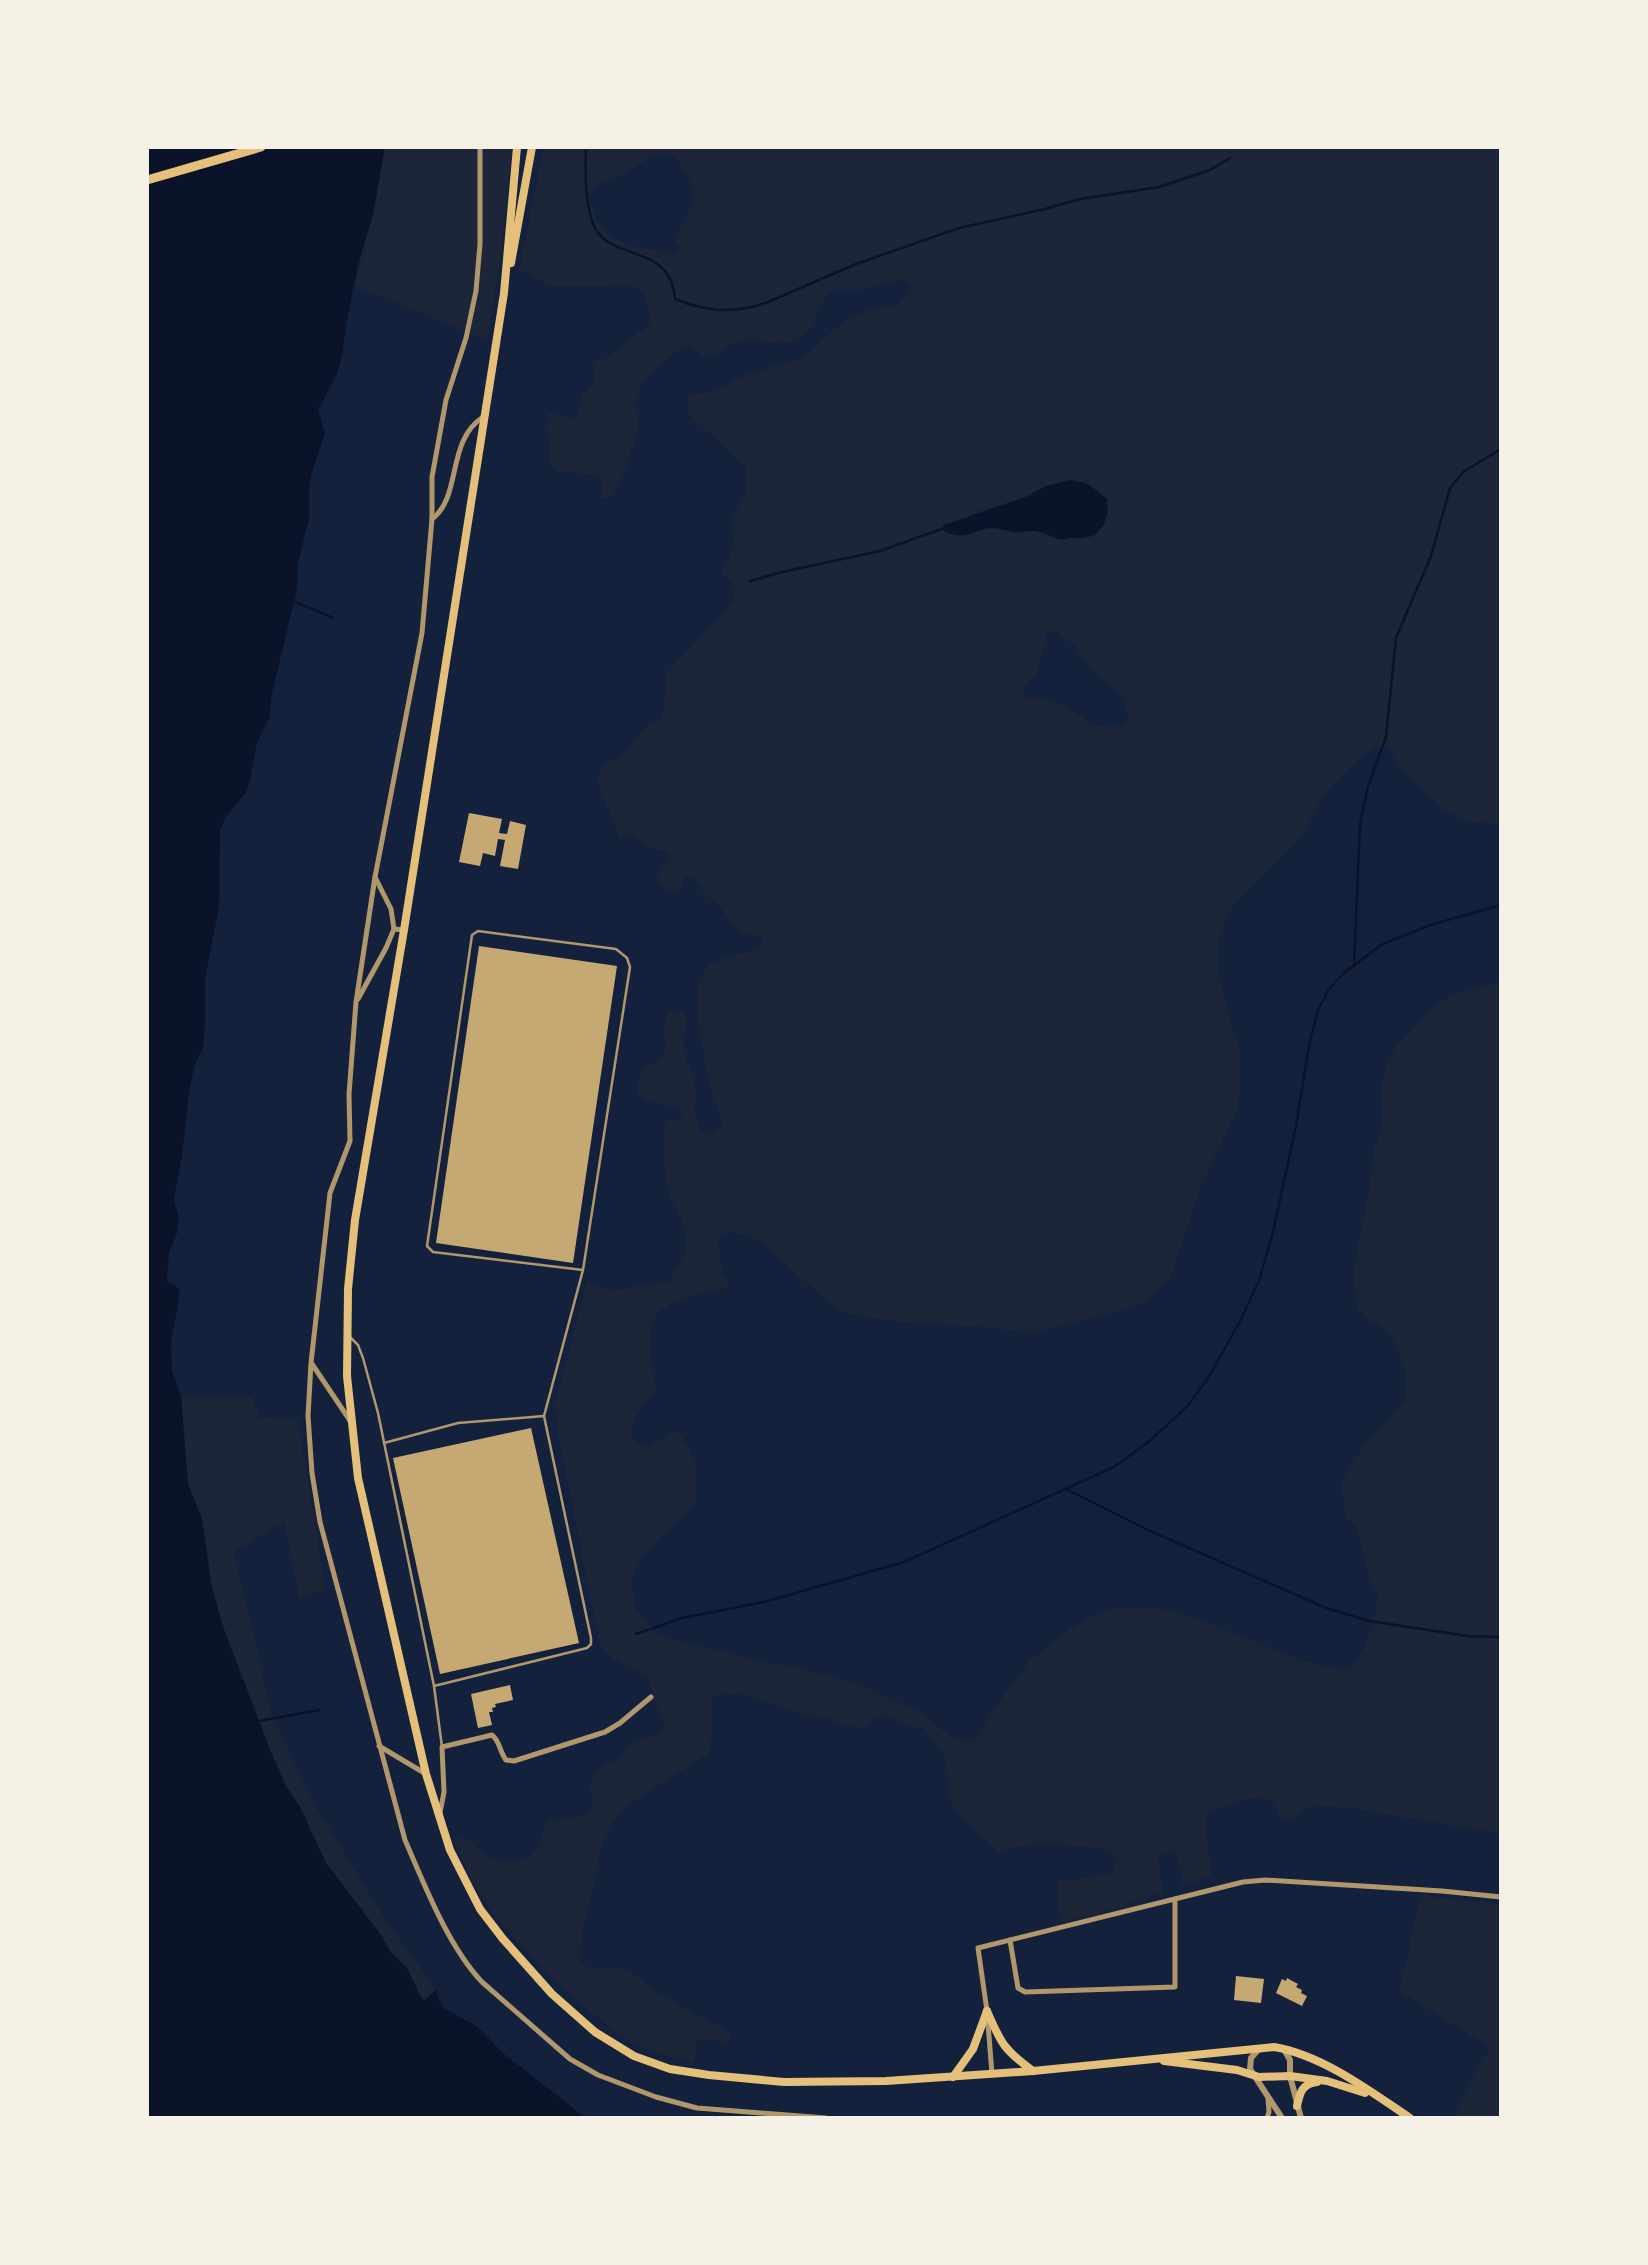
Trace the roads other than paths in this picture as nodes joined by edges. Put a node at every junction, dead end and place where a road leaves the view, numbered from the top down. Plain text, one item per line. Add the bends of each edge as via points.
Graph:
1 (261, 147) edge
2 (480, 147) edge
3 (517, 147) edge
4 (532, 147) edge
5 (147, 180) edge
6 (504, 293) junction
7 (483, 417) junction
8 (432, 519) junction
9 (375, 877) junction
10 (399, 930) junction
11 (356, 1002) junction
12 (583, 1270) junction
13 (346, 1335) junction
14 (311, 1363) junction
15 (544, 1416) junction
16 (351, 1422) junction
17 (384, 1443) junction
18 (434, 1686) junction
19 (651, 1697) dead end
20 (379, 1746) junction
21 (442, 1747) junction
22 (426, 1774) junction
23 (439, 1817) junction
24 (1501, 1897) edge
25 (1175, 1899) junction
26 (1010, 1940) junction
27 (987, 2011) junction
28 (1260, 2048) junction
29 (1284, 2048) junction
30 (1148, 2060) junction
31 (1033, 2071) junction
32 (992, 2074) junction
33 (1255, 2076) junction
34 (1290, 2076) junction
35 (953, 2077) junction
36 (1326, 2081) junction
37 (1268, 2095) junction
38 (1378, 2096) junction
39 (1297, 2106) junction
40 (826, 2118) edge
41 (1267, 2118) edge
42 (1282, 2118) edge
43 (1301, 2118) edge
44 (1410, 2118) edge

1 - 5 highway
2 - 8 street via 476,290 446,400 432,477
3 - 6 main road
4 - 6 main road
6 - 7 main road
7 - 8 street via 463,437 444,504
7 - 10 main road
8 - 9 street via 422,633
9 - 10 street
9 - 11 street
10 - 11 street
10 - 13 main road via 355,1220
11 - 14 street via 350,1141 330,1193
12 - 12 lane via 630,967 616,949 478,930 472,936 427,1246 433,1252
12 - 15 lane
13 - 16 main road
13 - 17 lane via 354,1339 363,1358
14 - 16 street
14 - 20 street via 308,1416 320,1522
15 - 17 lane via 458,1423
15 - 18 lane via 591,1644 581,1651
16 - 22 main road via 366,1518
17 - 18 lane
18 - 21 lane
19 - 21 street via 605,1732 514,1761 506,1760 492,1735
20 - 22 street
20 - 40 street via 405,1840 469,1968 570,2059 598,2075 698,2108
21 - 23 street via 444,1791
22 - 23 main road
23 - 35 main road via 480,1909 503,1939 552,1994 595,2032 634,2056 670,2069 784,2082
24 - 25 street via 1265,1880
25 - 26 street
25 - 26 street via 1175,1987 1025,1992 1018,1988
26 - 27 street via 978,1948
27 - 31 main road via 1002,2046
27 - 32 street
27 - 35 main road via 973,2049
28 - 29 main road
28 - 30 main road
28 - 33 street via 1251,2058
29 - 34 street
29 - 38 main road via 1330,2067
30 - 31 main road
30 - 33 main road via 1213,2066
31 - 32 main road
32 - 35 main road
33 - 34 main road
33 - 37 street
34 - 36 main road
34 - 39 street
36 - 38 main road
36 - 39 main road via 1303,2086
37 - 41 street
37 - 42 street
38 - 44 main road
39 - 43 street

